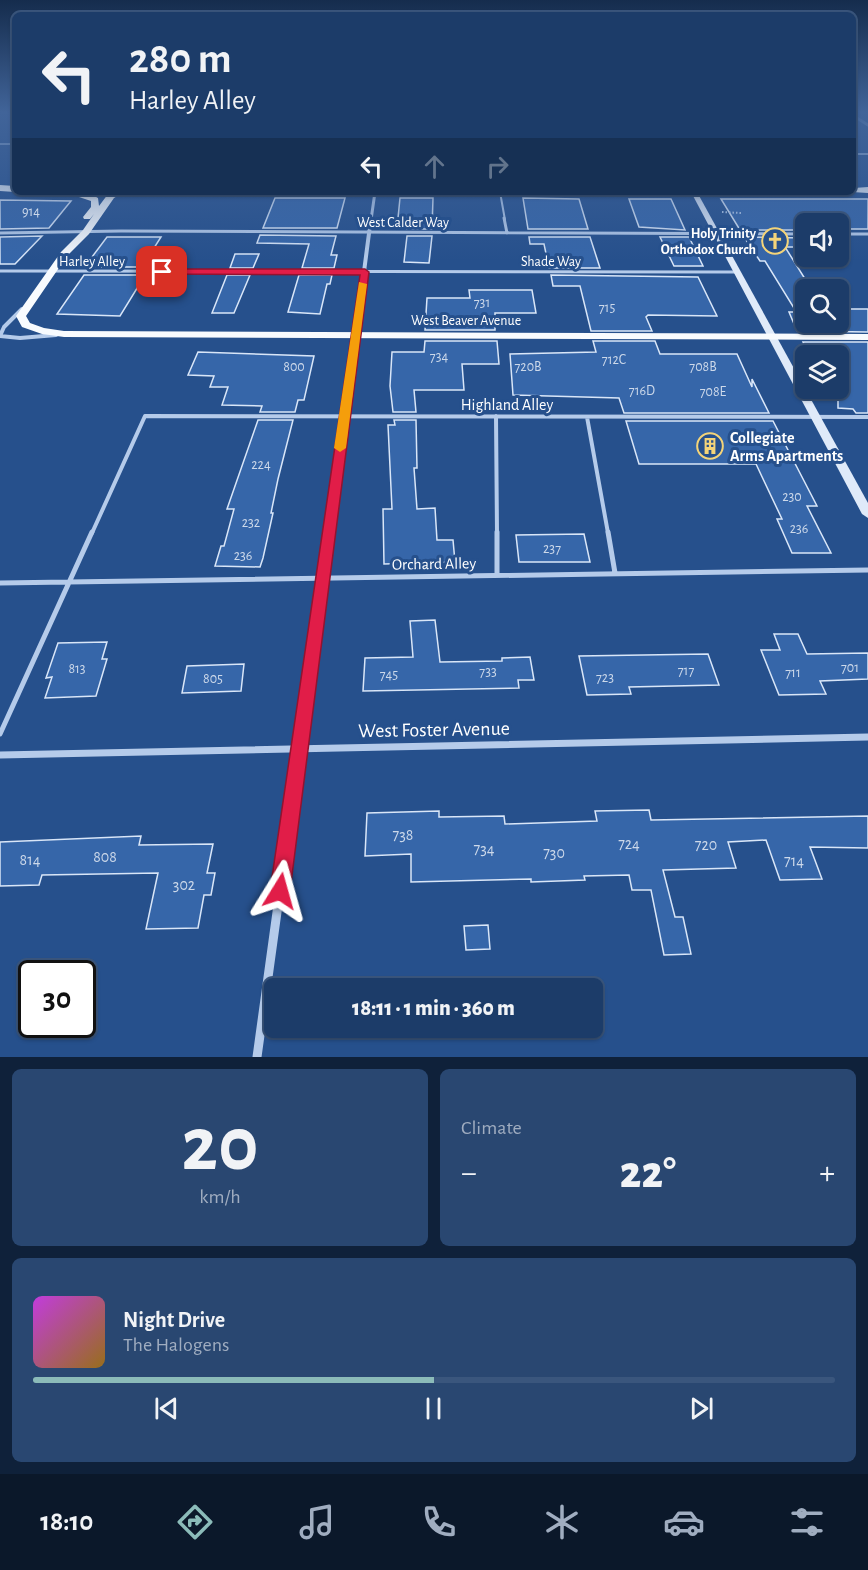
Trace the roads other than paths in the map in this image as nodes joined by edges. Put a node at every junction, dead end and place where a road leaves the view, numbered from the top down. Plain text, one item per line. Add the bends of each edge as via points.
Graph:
1 (87, 195) edge
2 (113, 195) edge
3 (375, 195) edge
4 (501, 195) edge
5 (696, 195) edge
6 (86, 232) junction
7 (0, 233) edge
8 (74, 233) junction
9 (370, 233) junction
10 (507, 233) junction
11 (717, 233) junction
12 (795, 234) edge
13 (849, 234) edge
14 (868, 234) edge
15 (64, 255) junction
16 (0, 271) edge
17 (51, 271) junction
18 (365, 272) junction
19 (738, 272) junction
20 (27, 304) junction
21 (64, 334) junction
22 (355, 335) junction
23 (0, 336) edge
24 (773, 336) junction
25 (868, 337) edge
26 (344, 415) junction
27 (496, 416) junction
28 (587, 417) junction
29 (816, 417) junction
30 (868, 417) edge
31 (868, 514) edge
32 (868, 570) edge
33 (615, 573) junction
34 (497, 575) junction
35 (324, 578) junction
36 (70, 582) junction
37 (0, 583) edge
38 (0, 734) edge
39 (868, 737) edge
40 (299, 748) junction
41 (0, 755) edge
42 (257, 1057) edge

1 - 8 main road via 95,207
2 - 6 main road
3 - 9 street
4 - 10 lane
5 - 11 street
6 - 8 lane, West Calder Way
6 - 9 lane, West Calder Way
6 - 15 main road
7 - 8 lane, West Calder Way
8 - 15 main road
9 - 10 lane, West Calder Way
9 - 18 street
10 - 11 lane, West Calder Way
11 - 12 lane, West Calder Way
11 - 19 street
13 - 14 lane
15 - 17 main road
16 - 17 lane, Harley Alley
17 - 18 lane, Harley Alley
17 - 20 main road
18 - 19 lane, Shade Way
18 - 22 street
19 - 24 street
20 - 21 main road, West Beaver Avenue via 22,321 42,331
20 - 23 street
21 - 22 main road, West Beaver Avenue
21 - 23 street, West Beaver Avenue
22 - 24 main road, West Beaver Avenue
22 - 26 street
24 - 25 main road, West Beaver Avenue
24 - 29 street
26 - 27 lane, Highland Alley
26 - 35 street
26 - 36 lane, Highland Alley via 145,416
27 - 28 lane, Highland Alley
27 - 34 lane
28 - 29 lane, Highland Alley
28 - 33 lane
29 - 30 lane, Highland Alley
29 - 31 street
32 - 33 lane, Orchard Alley
33 - 34 lane, Orchard Alley
34 - 35 lane, Orchard Alley
35 - 36 lane, Orchard Alley
35 - 40 street
36 - 37 lane, Orchard Alley
36 - 38 lane
39 - 40 street, West Foster Avenue
40 - 41 street, West Foster Avenue
40 - 42 street

